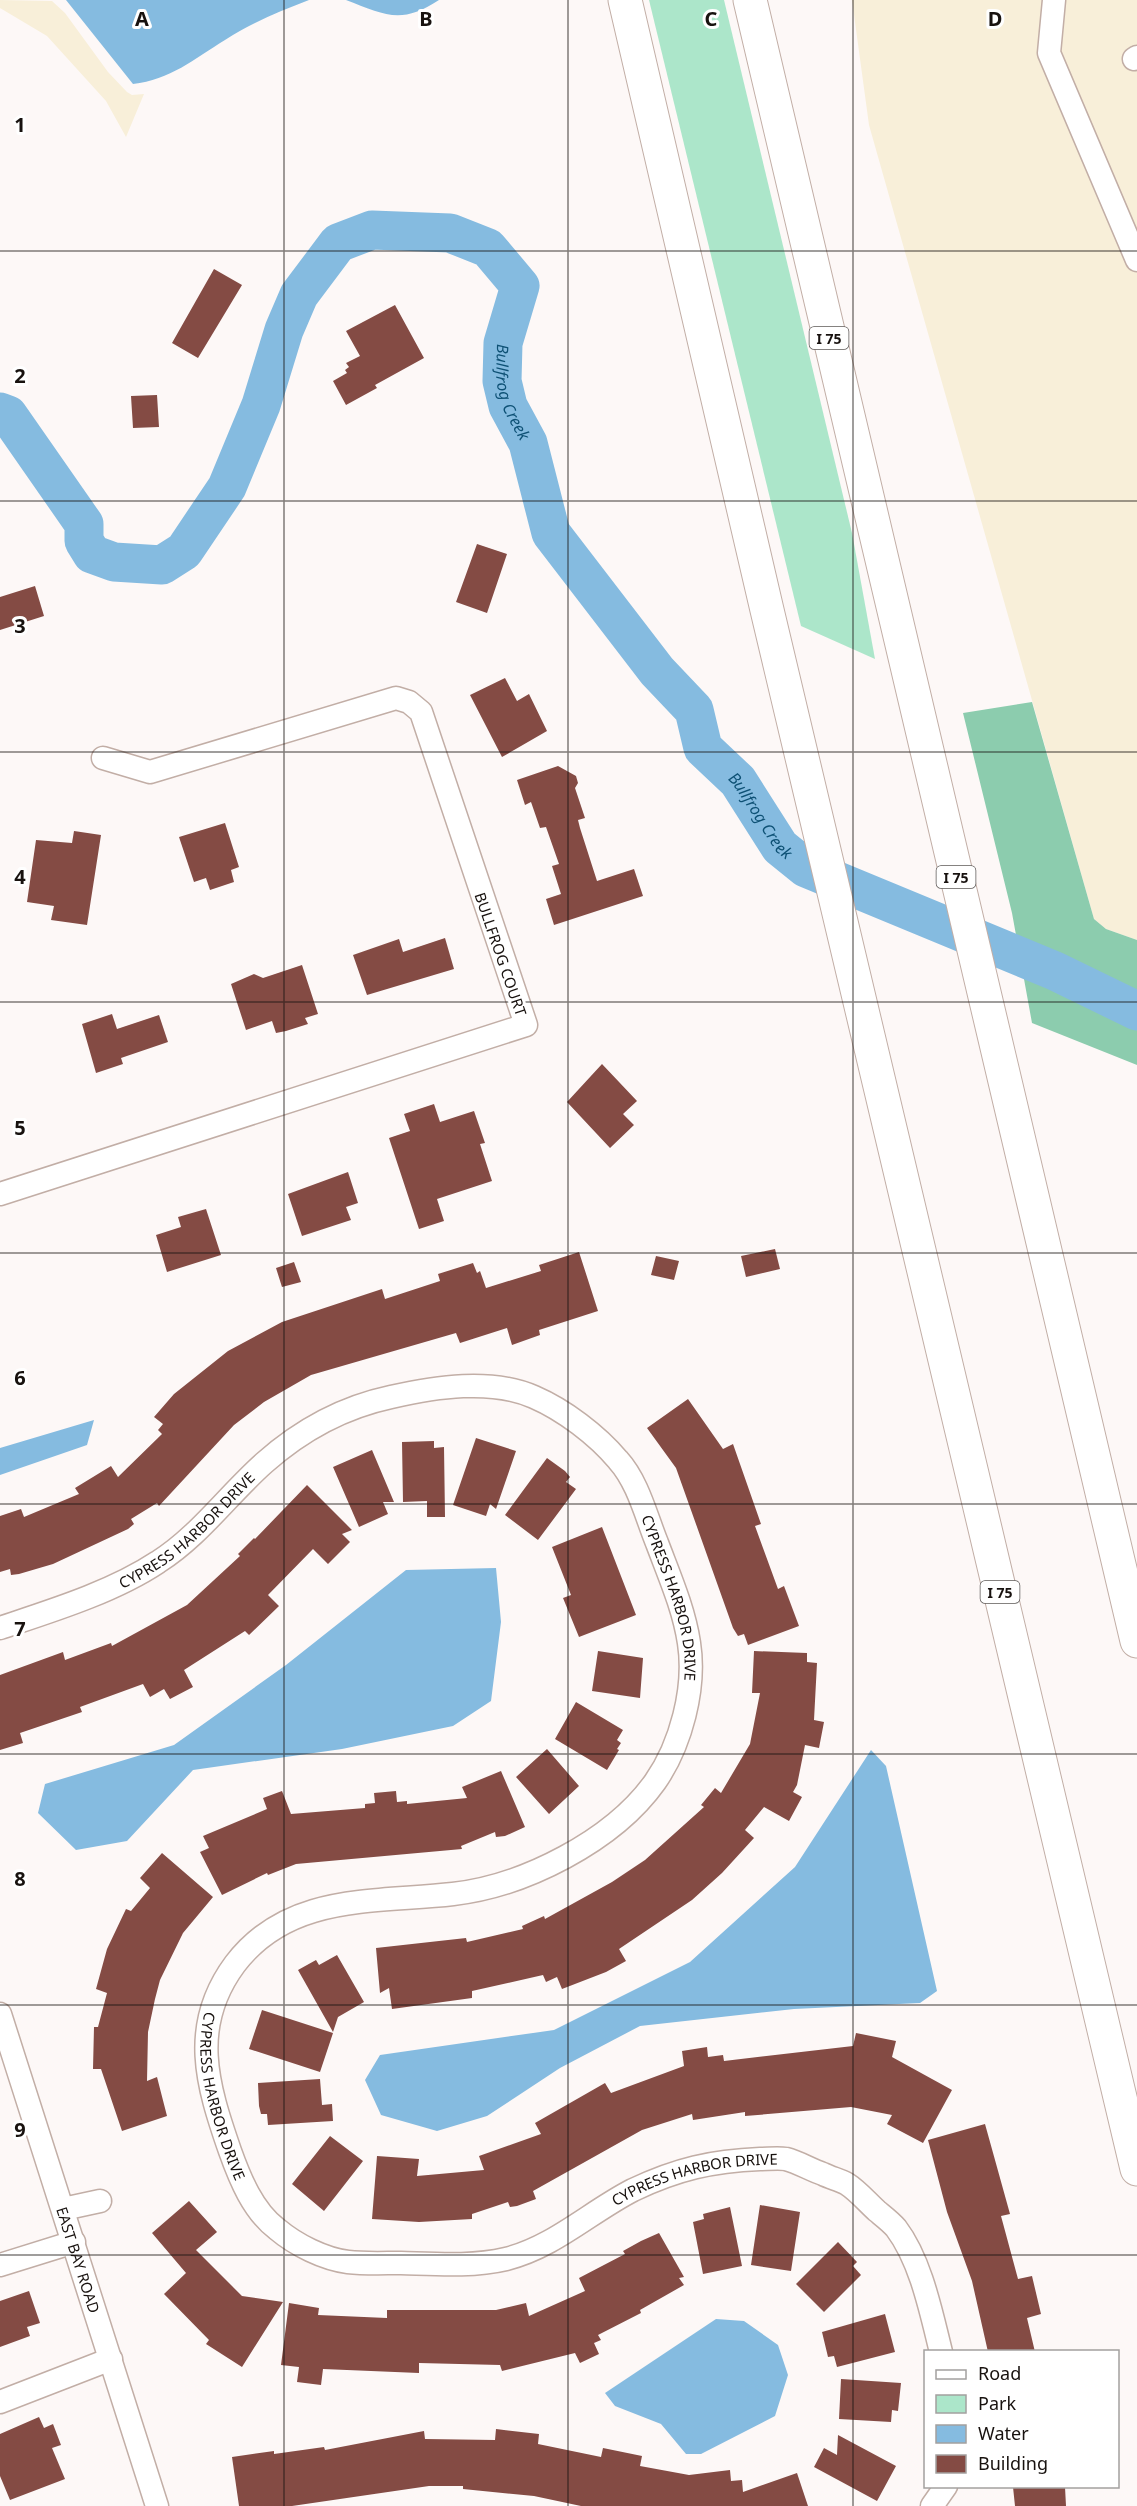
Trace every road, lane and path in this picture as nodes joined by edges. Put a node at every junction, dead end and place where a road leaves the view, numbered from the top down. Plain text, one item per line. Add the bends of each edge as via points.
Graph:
1 (618, 0) edge
2 (625, 0) edge
3 (750, 0) edge
4 (1054, 0) edge
5 (637, 44) junction
6 (1137, 260) edge
7 (103, 758) dead end
8 (0, 1194) edge
9 (0, 1628) edge
10 (1137, 1641) edge
11 (0, 2014) edge
12 (1137, 2169) edge
13 (100, 2201) dead end
14 (63, 2209) junction
15 (74, 2242) junction
16 (0, 2265) edge
17 (940, 2350) edge
18 (111, 2359) junction
19 (0, 2402) edge
20 (945, 2488) edge
21 (157, 2506) edge
22 (932, 2506) edge

1 - 5 highway
2 - 5 highway, I 75
3 - 10 highway, I 75
4 - 6 street via 1050,53
5 - 12 highway, I 75 via 767,610
7 - 8 street, BULLFROG COURT via 150,772 396,698 409,702 421,712 526,1025
9 - 17 street, CYPRESS HARBOR DRIVE via 78,1602 158,1562 266,1462 312,1427 388,1397 449,1388 491,1387 530,1395 595,1438 623,1464 641,1500 690,1647 687,1694 671,1754 650,1790 614,1823 574,1852 534,1873 481,1890 317,1908 290,1918 249,1949 214,2001 205,2070 241,2184 272,2227 311,2251 344,2262 457,2264 507,2259 565,2234 626,2194 670,2174 720,2160 783,2158 849,2185 897,2229 922,2281
11 - 14 street, EAST BAY ROAD
13 - 14 street
14 - 15 street, EAST BAY ROAD
15 - 16 street
15 - 18 street, EAST BAY ROAD
18 - 19 street
18 - 21 street, EAST BAY ROAD
20 - 22 street

